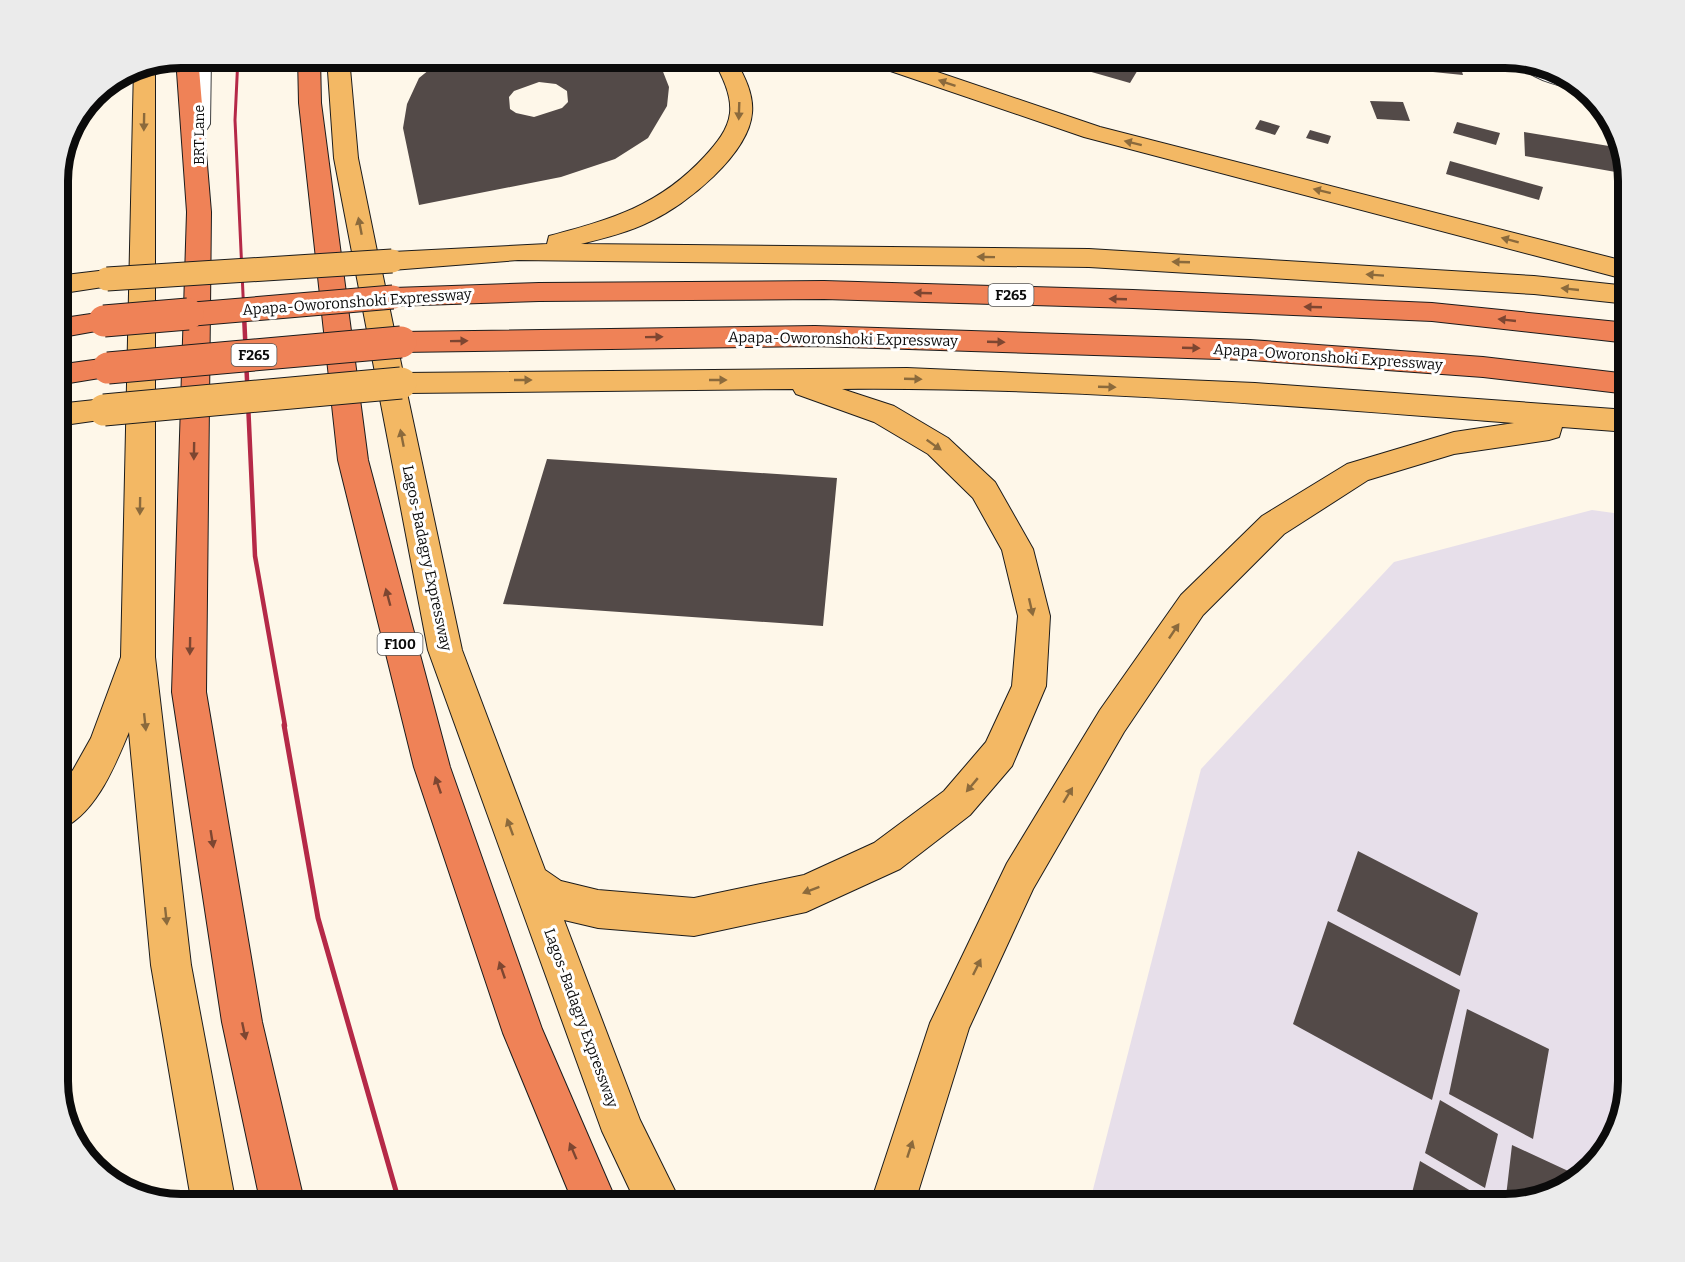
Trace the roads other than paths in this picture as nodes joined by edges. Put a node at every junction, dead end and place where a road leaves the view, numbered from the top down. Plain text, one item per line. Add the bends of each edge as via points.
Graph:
1 (188, 68) edge
2 (200, 68) edge
3 (305, 68) edge
4 (309, 68) edge
5 (339, 68) edge
6 (729, 68) edge
7 (904, 68) edge
8 (144, 73) edge
9 (310, 103) junction
10 (199, 212) junction
11 (518, 252) junction
12 (1618, 268) edge
13 (68, 284) edge
14 (1618, 294) edge
15 (68, 327) edge
16 (1618, 332) edge
17 (68, 373) edge
18 (785, 379) junction
19 (1618, 383) edge
20 (68, 414) edge
21 (1618, 420) edge
22 (1618, 422) edge
23 (138, 657) junction
24 (68, 804) edge
25 (530, 882) junction
26 (212, 1194) edge
27 (280, 1194) edge
28 (591, 1194) edge
29 (654, 1194) edge
30 (896, 1194) edge

1 - 10 highway
2 - 10 street, BRT Lane
3 - 9 street
4 - 9 highway, F100
25 -> 5 main road, Lagos-Badagry Expressway via 445,650 346,158
6 -> 11 main road via 736,80 741,115 729,143 700,176 654,210 598,232
12 -> 7 main road via 1092,132
8 -> 23 main road
28 -> 9 highway, F100 via 523,1033 426,745 353,460
10 -> 27 highway via 189,692 242,1022
11 - 13 main road, bridge
14 -> 11 main road via 1144,260
16 -> 15 highway, Apapa-Oworonshoki Expressway / F265, bridge via 1432,312 812,290 393,297
17 -> 19 highway, Apapa-Oworonshoki Expressway / F265, bridge via 401,342 815,336 1238,350 1483,366
20 -> 18 main road, bridge via 401,383
18 -> 21 main road via 907,378 1255,393
18 -> 25 main road via 884,414 938,446 984,490 1012,539 1034,616 1029,686 999,754 957,803 887,856 806,893 694,917 598,909 552,897
30 -> 22 main road via 950,1023 1020,876 1112,721 1192,605 1273,525 1358,472 1454,443
23 - 24 main road via 102,759
23 -> 26 main road via 171,965
25 - 29 main road, Lagos-Badagry Expressway via 623,1131

